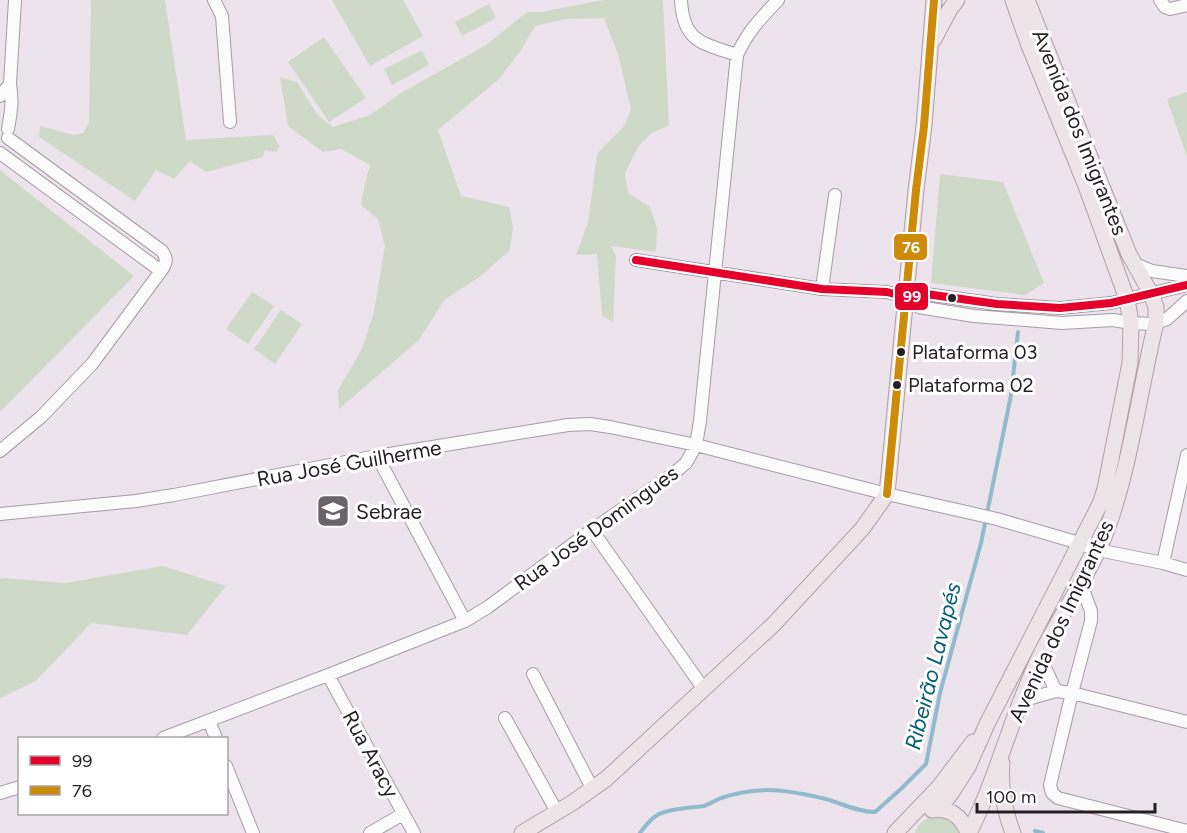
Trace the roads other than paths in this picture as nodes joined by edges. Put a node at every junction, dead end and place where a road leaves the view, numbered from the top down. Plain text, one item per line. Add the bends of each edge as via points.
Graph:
1 (15, 0) edge
2 (214, 0) edge
3 (681, 0) edge
4 (778, 0) edge
5 (934, 0) edge
6 (957, 0) edge
7 (1001, 0) edge
8 (1160, 0) edge
9 (1019, 4) edge
10 (1187, 5) edge
11 (931, 44) junction
12 (737, 55) junction
13 (10, 84) junction
14 (0, 96) edge
15 (230, 122) dead end
16 (4, 134) edge
17 (0, 153) edge
18 (835, 195) dead end
19 (636, 260) dead end
20 (1135, 264) junction
21 (161, 271) junction
22 (714, 272) junction
23 (1187, 276) edge
24 (1187, 285) edge
25 (822, 289) junction
26 (1151, 294) junction
27 (906, 297) junction
28 (1127, 299) junction
29 (1187, 301) edge
30 (1131, 323) junction
31 (1156, 323) junction
32 (696, 445) junction
33 (0, 451) edge
34 (1187, 455) edge
35 (377, 456) junction
36 (887, 494) junction
37 (0, 514) edge
38 (592, 531) junction
39 (1079, 543) junction
40 (1098, 550) junction
41 (1162, 563) junction
42 (1187, 570) edge
43 (1081, 584) junction
44 (465, 621) junction
45 (1040, 657) junction
46 (533, 674) dead end
47 (328, 675) junction
48 (704, 688) junction
49 (1056, 691) junction
50 (1072, 693) junction
51 (1021, 701) junction
52 (505, 718) dead end
53 (209, 721) junction
54 (1187, 722) edge
55 (986, 726) junction
56 (166, 737) edge
57 (216, 737) edge
58 (1003, 748) junction
59 (228, 771) edge
60 (18, 788) edge
61 (592, 788) junction
62 (0, 793) edge
63 (939, 809) junction
64 (557, 812) junction
65 (403, 814) junction
66 (1187, 831) edge
67 (904, 832) edge
68 (253, 833) edge
69 (370, 833) edge
70 (414, 833) edge
71 (522, 833) edge
72 (969, 833) edge
73 (1013, 833) edge

1 - 13 street
2 - 15 street via 222,16
3 - 12 street via 681,14 693,36
4 - 12 street, Rua José Domingues via 752,27
5 - 11 main road
6 - 11 main road
7 - 9 main road
8 - 10 street via 1170,9
9 - 20 main road, Avenida dos Imigrantes
9 - 28 main road, Avenida dos Imigrantes via 1028,43
11 - 27 main road
12 - 22 street, Rua José Domingues
13 - 14 street
13 - 16 street via 13,98
16 - 21 street via 162,251 166,262
17 - 21 street
18 - 25 street
19 - 22 street
20 - 23 street
20 - 26 main road, Avenida dos Imigrantes
21 - 33 street via 92,364 41,417
22 - 25 street
22 - 32 street, Rua José Domingues
24 - 26 street
25 - 27 street via 887,292
26 - 28 street
26 - 31 main road, Avenida dos Imigrantes
27 - 28 street via 926,294 1060,308
27 - 30 street via 919,307 974,316 1062,323
27 - 36 main road
28 - 30 main road, Avenida dos Imigrantes
29 - 31 street via 1167,319
30 - 31 street
30 - 39 main road, Avenida dos Imigrantes via 1129,372 1105,489
31 - 40 main road, Avenida dos Imigrantes via 1126,462
32 - 35 street, Rua José Guilherme via 590,424
32 - 36 street, Rua José Guilherme
32 - 38 street, Rua José Domingues via 686,463
34 - 41 street
35 - 37 street, Rua José Guilherme via 164,497
35 - 44 street
36 - 39 street, Rua José Guilherme
36 - 48 main road via 819,577
38 - 44 street, Rua José Domingues
38 - 48 street
39 - 40 street, Rua José Guilherme
39 - 55 main road, Avenida dos Imigrantes
40 - 41 street, Rua José Guilherme
40 - 43 main road, Avenida dos Imigrantes
41 - 42 street, Rua José Guilherme
43 - 45 main road, Avenida dos Imigrantes
43 - 50 street via 1091,621
44 - 47 street, Rua José Domingues
45 - 49 street
45 - 51 main road, Avenida dos Imigrantes
46 - 61 street
47 - 53 street, Rua José Domingues
47 - 65 street, Rua Aracy
48 - 61 main road
49 - 50 street
49 - 51 street
50 - 54 street
50 - 66 street via 1050,786 1052,793 1058,798
51 - 58 main road, Avenida dos Imigrantes
52 - 64 street
53 - 56 street, Rua José Domingues
53 - 57 street
55 - 63 main road via 968,767
55 - 67 main road
58 - 72 main road, Avenida dos Imigrantes
58 - 73 main road via 1002,790
59 - 68 street
60 - 62 street
61 - 64 main road
63 - 67 main road via 920,815
63 - 72 main road, Avenida dos Imigrantes via 958,816
64 - 71 main road
65 - 69 street
65 - 70 street, Rua Aracy

